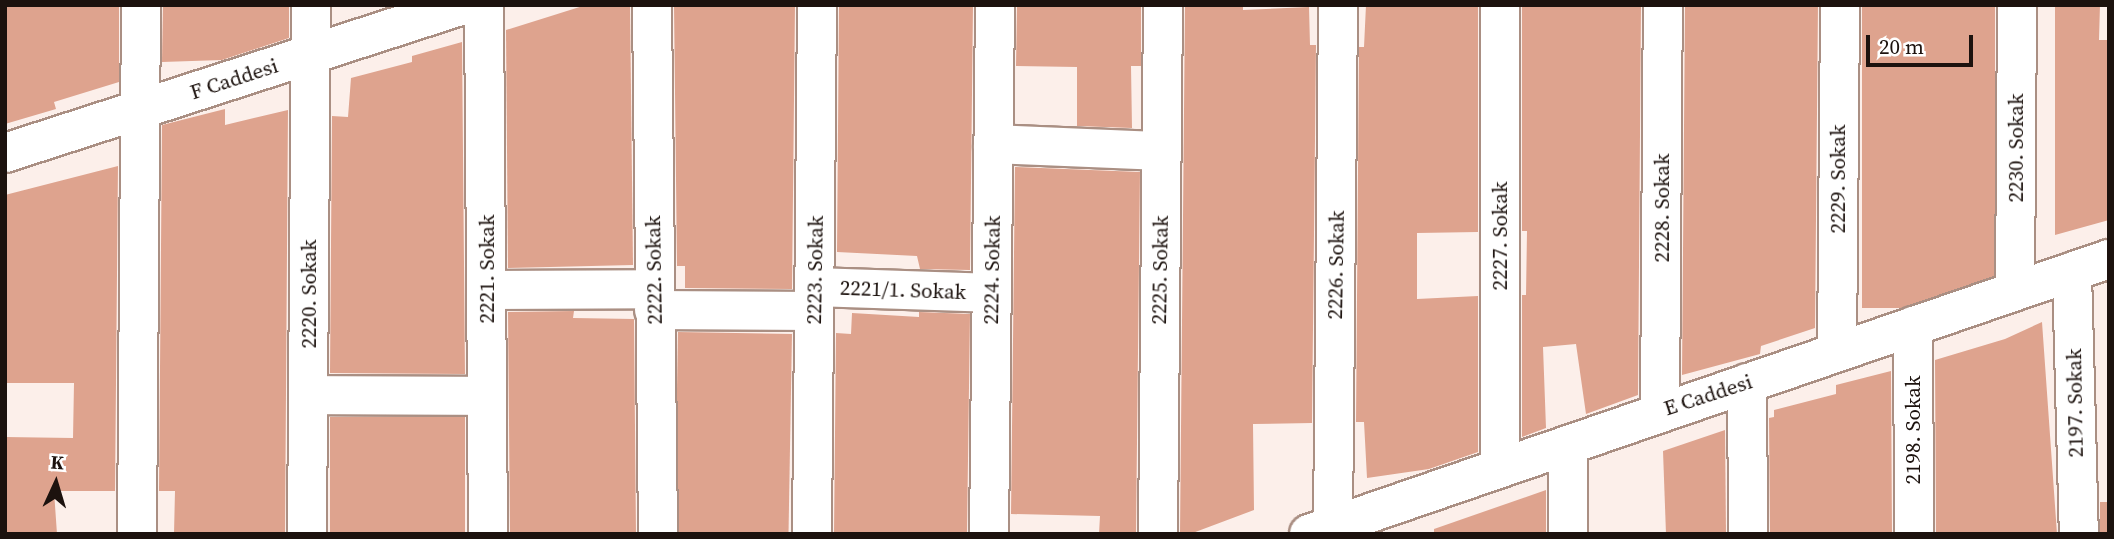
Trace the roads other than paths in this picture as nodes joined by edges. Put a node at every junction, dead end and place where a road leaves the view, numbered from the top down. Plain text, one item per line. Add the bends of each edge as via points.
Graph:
1 (141, 5) edge
2 (311, 5) edge
3 (463, 5) edge
4 (484, 5) edge
5 (652, 5) edge
6 (817, 5) edge
7 (995, 5) edge
8 (1163, 5) edge
9 (1338, 5) edge
10 (1500, 5) edge
11 (1663, 5) edge
12 (1840, 5) edge
13 (2017, 5) edge
14 (311, 53) junction
15 (140, 109) junction
16 (993, 145) junction
17 (1161, 151) junction
18 (5, 153) edge
19 (2109, 259) edge
20 (2072, 272) junction
21 (488, 290) junction
22 (2015, 291) junction
23 (992, 293) junction
24 (814, 299) junction
25 (654, 300) junction
26 (1913, 326) junction
27 (1837, 352) junction
28 (1747, 383) junction
29 (308, 395) junction
30 (487, 396) junction
31 (1660, 411) junction
32 (1568, 445) junction
33 (1500, 467) junction
34 (1410, 516) edge
35 (1321, 529) edge
36 (137, 534) edge
37 (307, 534) edge
38 (488, 534) edge
39 (658, 534) edge
40 (812, 534) edge
41 (989, 534) edge
42 (1158, 534) edge
43 (1568, 534) edge
44 (1748, 534) edge
45 (1914, 534) edge
46 (2079, 534) edge

1 - 15 street
2 - 14 street, 2220. Sokak
3 - 14 street, F Caddesi
4 - 21 street, 2221. Sokak
5 - 25 street, 2222. Sokak
6 - 24 street, 2223. Sokak
7 - 16 street, 2224. Sokak
8 - 17 street, 2225. Sokak
9 - 35 street, 2226. Sokak
10 - 33 street, 2227. Sokak
11 - 31 street, 2228. Sokak
12 - 27 street, 2229. Sokak
13 - 22 street, 2230. Sokak
14 - 15 street, F Caddesi
14 - 29 street, 2220. Sokak
15 - 18 street, F Caddesi
15 - 36 street
16 - 17 street
16 - 23 street, 2224. Sokak
17 - 42 street, 2225. Sokak
19 - 20 street, E Caddesi
20 - 22 street, E Caddesi
20 - 46 street, 2197. Sokak
21 - 25 street, 2221/1. Sokak
21 - 30 street, 2221. Sokak
22 - 26 street, E Caddesi
23 - 24 street, 2221/1. Sokak
23 - 41 street, 2224. Sokak
24 - 25 street, 2221/1. Sokak
24 - 40 street, 2223. Sokak
25 - 39 street, 2222. Sokak
26 - 27 street, E Caddesi
26 - 45 street, 2198. Sokak
27 - 28 street, E Caddesi
28 - 31 street, E Caddesi
28 - 44 street
29 - 30 street
29 - 37 street, 2220. Sokak
30 - 38 street, 2221. Sokak
31 - 32 street, E Caddesi
32 - 33 street, E Caddesi
32 - 43 street
33 - 34 street, E Caddesi
34 - 35 street, E Caddesi

